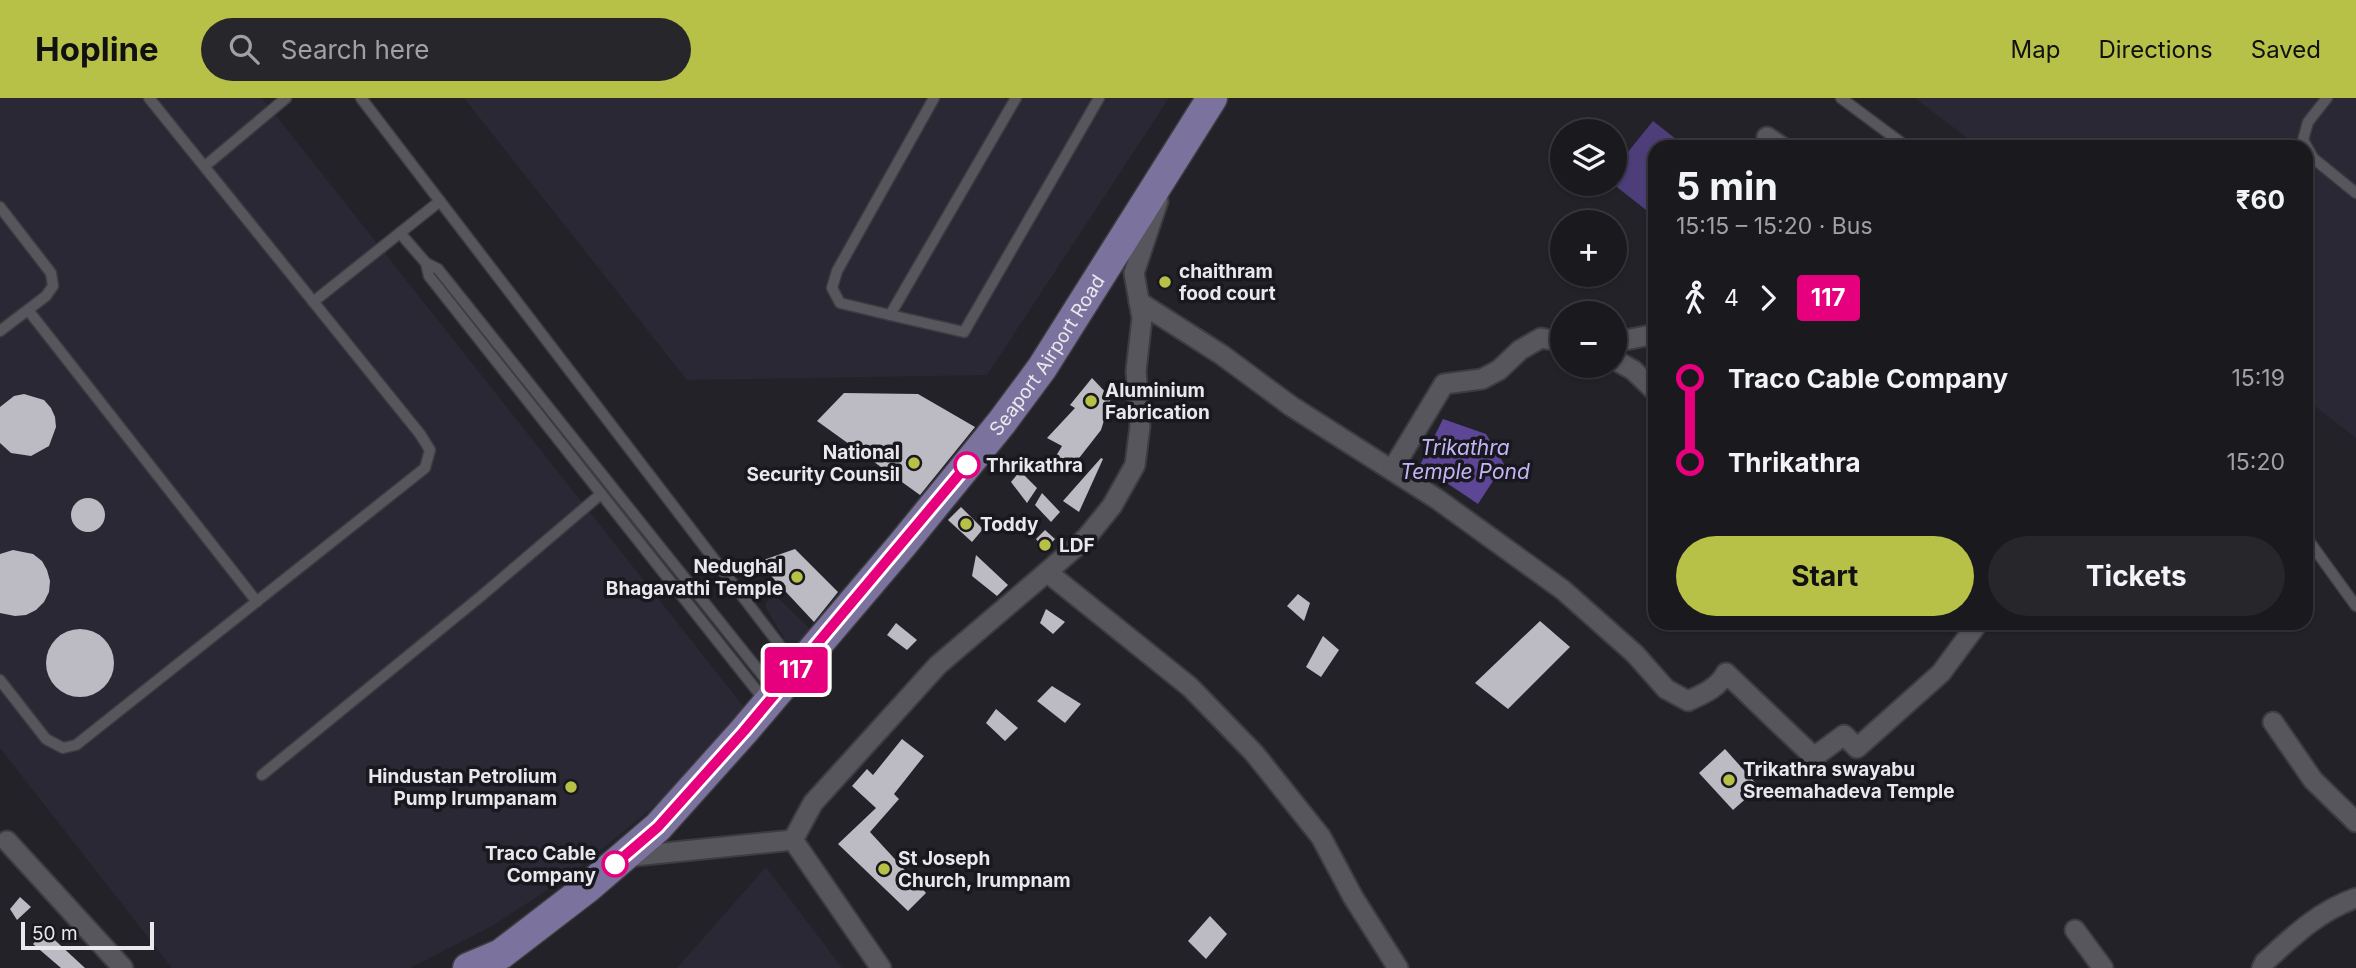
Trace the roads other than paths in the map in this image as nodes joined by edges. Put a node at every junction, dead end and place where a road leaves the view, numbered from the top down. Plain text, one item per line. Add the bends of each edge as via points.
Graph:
1 (149, 98) edge
2 (286, 98) edge
3 (361, 98) edge
4 (934, 98) edge
5 (1016, 98) edge
6 (1100, 98) edge
7 (1212, 98) edge
8 (1842, 98) edge
9 (2327, 98) edge
10 (1898, 140) edge
11 (2303, 140) edge
12 (2313, 158) edge
13 (1172, 162) junction
14 (205, 166) junction
15 (2356, 193) edge
16 (440, 201) junction
17 (0, 206) edge
18 (400, 233) junction
19 (426, 263) junction
20 (313, 302) junction
21 (1139, 302) junction
22 (28, 310) junction
23 (890, 315) junction
24 (0, 331) edge
25 (1648, 336) edge
26 (1648, 338) edge
27 (1550, 340) edge
28 (1627, 340) edge
29 (1627, 367) edge
30 (1633, 370) junction
31 (1648, 384) edge
32 (1392, 470) junction
33 (601, 494) junction
34 (627, 506) junction
35 (616, 514) junction
36 (2313, 547) edge
37 (1047, 572) junction
38 (257, 602) junction
39 (2356, 606) edge
40 (1973, 630) edge
41 (798, 668) junction
42 (0, 680) edge
43 (772, 699) junction
44 (2273, 722) dead end
45 (262, 775) dead end
46 (2356, 822) edge
47 (793, 840) junction
48 (7, 841) dead end
49 (624, 857) junction
50 (2356, 898) edge
51 (2075, 930) dead end
52 (488, 964) edge
53 (123, 968) edge
54 (881, 968) edge
55 (1398, 968) edge
56 (2103, 968) edge
57 (2262, 968) edge

1 - 14 lane
2 - 14 lane
3 - 16 lane
4 - 23 lane via 837,271 832,288 840,303
5 - 23 lane
6 - 23 lane via 964,332
7 - 13 main road, Seaport Airport Road
8 - 10 lane
9 - 11 lane via 2308,122
12 - 15 lane
13 - 21 street via 1134,273
13 - 41 main road, Seaport Airport Road via 1002,422
14 - 20 lane
16 - 18 lane
16 - 41 lane
17 - 22 lane via 51,273 53,286
18 - 19 lane
18 - 20 lane
19 - 33 lane via 429,276
19 - 34 lane via 438,269
20 - 38 lane via 430,450 425,468
21 - 32 street
21 - 37 street via 1142,318 1136,371 1140,426 1135,465 1112,506 1086,538
22 - 24 lane
22 - 38 lane
25 - 28 street
26 - 30 street
27 - 32 street via 1541,338 1520,349 1482,379 1444,384
29 - 30 street
30 - 31 street
32 - 40 street via 1563,590 1635,654 1666,689 1688,701 1712,690 1726,673 1814,757 1844,735 1857,748 1941,673
33 - 35 lane
33 - 45 lane
34 - 35 lane
34 - 43 lane
35 - 43 lane
36 - 39 lane
37 - 47 street via 938,666 813,803
37 - 55 street via 1190,687 1254,753 1321,837
38 - 42 lane via 76,746 63,748 46,739
41 - 43 main road, Seaport Airport Road
43 - 49 main road, Seaport Airport Road via 658,827
44 - 46 street via 2313,780
47 - 49 street
47 - 54 street
48 - 53 street
49 - 52 main road, Seaport Airport Road
50 - 57 street via 2303,927
51 - 56 street

